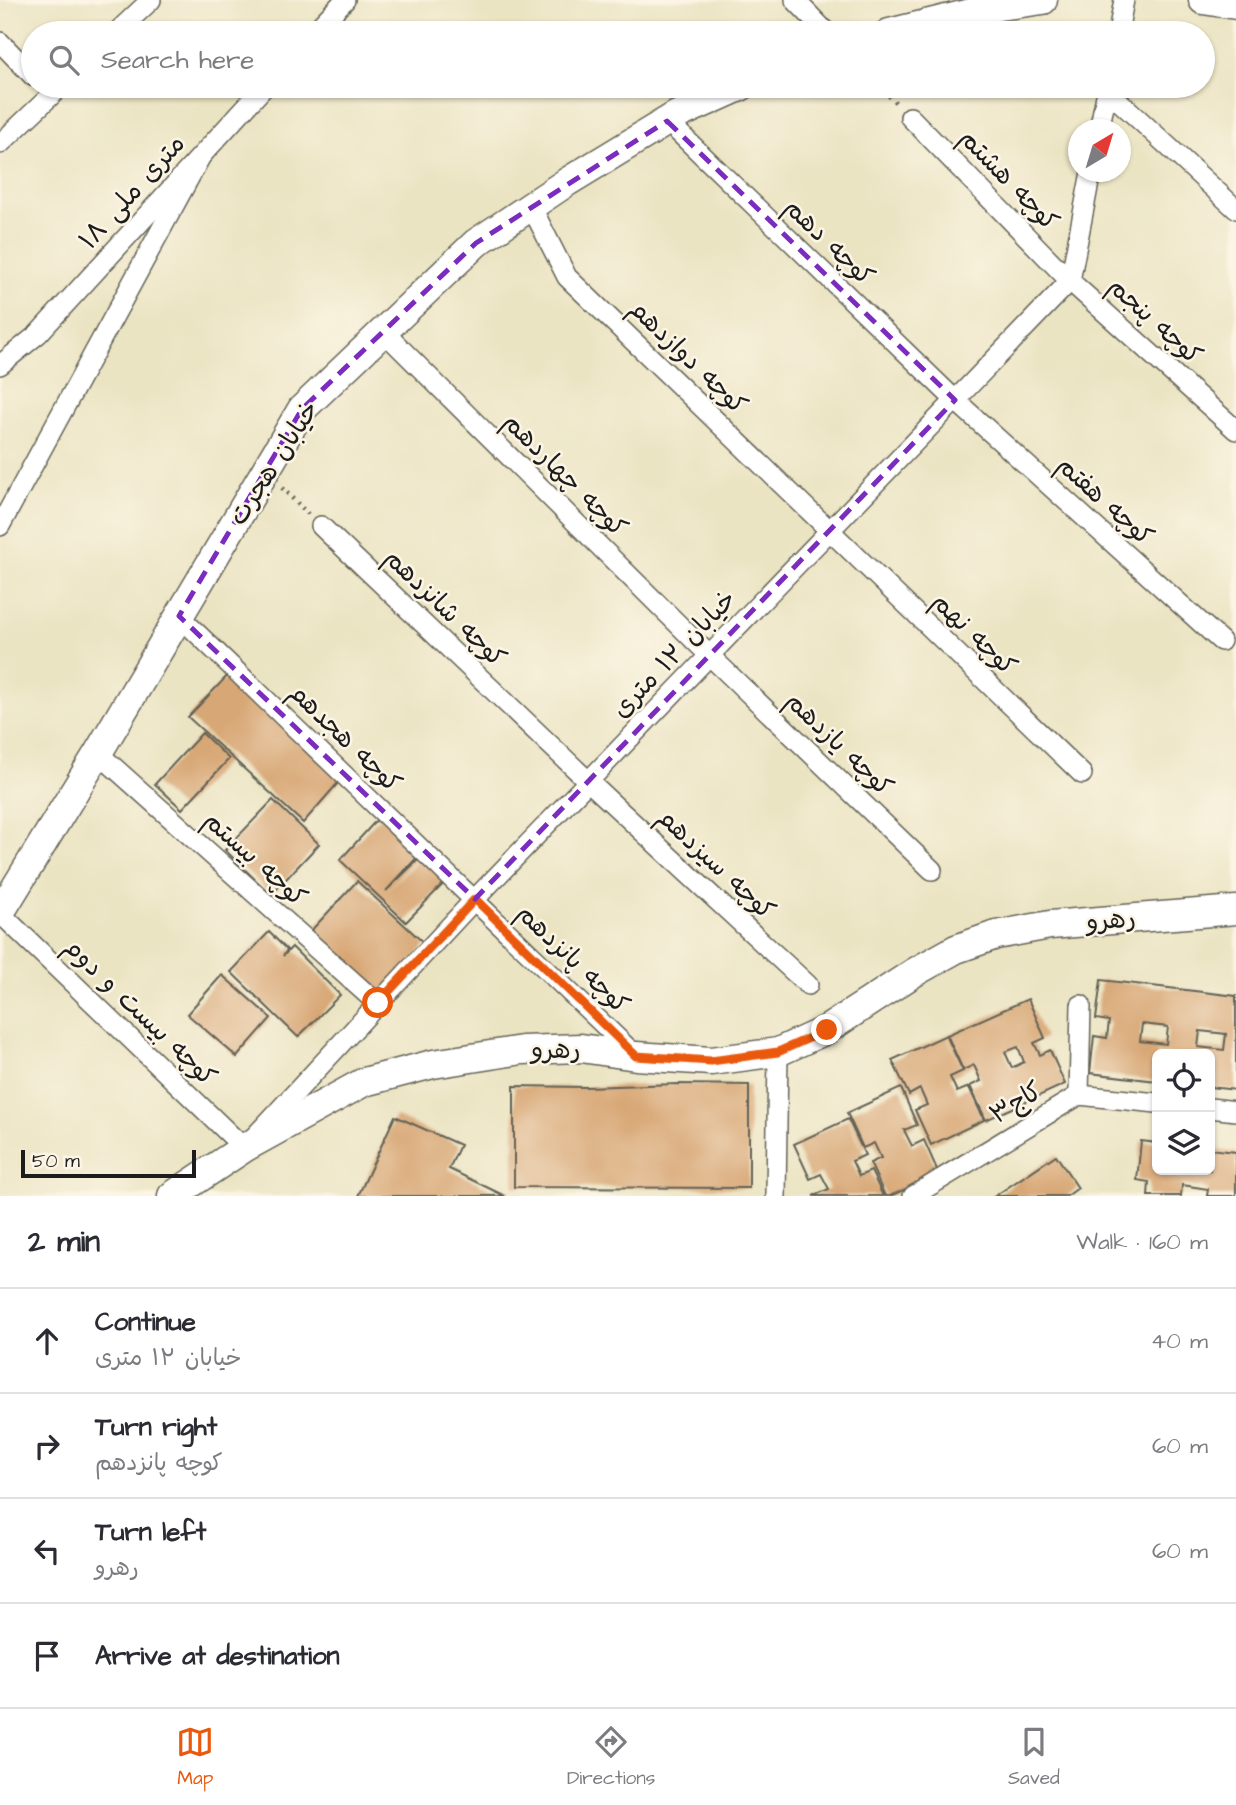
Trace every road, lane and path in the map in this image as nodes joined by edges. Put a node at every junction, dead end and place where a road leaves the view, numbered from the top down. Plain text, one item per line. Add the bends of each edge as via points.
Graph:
1 (151, 0) edge
2 (345, 0) edge
3 (795, 0) edge
4 (1043, 0) edge
5 (1124, 0) edge
6 (1203, 0) edge
7 (1236, 5) edge
8 (129, 21) edge
9 (325, 21) edge
10 (815, 21) edge
11 (938, 21) edge
12 (1120, 21) edge
13 (0, 42) edge
14 (21, 64) edge
15 (43, 98) edge
16 (254, 98) edge
17 (716, 98) edge
18 (1105, 98) edge
19 (1118, 98) edge
20 (910, 117) dead end
21 (1101, 119) edge
22 (667, 121) junction
23 (0, 144) edge
24 (201, 156) junction
25 (1089, 182) edge
26 (531, 206) junction
27 (1236, 209) edge
28 (1070, 281) junction
29 (384, 332) junction
30 (0, 365) edge
31 (955, 400) junction
32 (1236, 429) edge
33 (265, 472) junction
34 (0, 526) edge
35 (321, 526) joint
36 (829, 531) junction
37 (179, 616) junction
38 (1221, 641) dead end
39 (709, 655) junction
40 (98, 753) junction
41 (1082, 774) dead end
42 (588, 781) junction
43 (932, 870) dead end
44 (475, 899) junction
45 (1236, 910) edge
46 (0, 913) edge
47 (807, 985) dead end
48 (378, 1003) junction
49 (1081, 1005) dead end
50 (778, 1052) junction
51 (636, 1056) junction
52 (1079, 1095) junction
53 (1152, 1102) edge
54 (1215, 1109) edge
55 (1236, 1111) edge
56 (244, 1148) junction
57 (172, 1196) edge
58 (776, 1196) edge
59 (913, 1196) edge

1 - 8 street
2 - 9 street
3 - 10 street
4 - 11 street
5 - 12 street
6 - 7 street
13 - 14 street
15 - 23 street
16 - 24 street, ۱۸ متری ملی
17 - 22 street, خیابان هجرت
18 - 21 street
19 - 27 street
20 - 28 street, کوچه هشتم
22 - 26 street, خیابان هجرت
22 - 31 street, کوچه دهم
24 - 30 street, ۱۸ متری ملی via 38,334
24 - 34 street
25 - 28 street
26 - 29 street, خیابان هجرت via 476,243
26 - 36 street, کوچه دوازدهم via 567,277
28 - 31 street, خیابان ۱۲ متری
28 - 32 street, کوچه پنجم
29 - 33 street, خیابان هجرت via 302,410
29 - 39 street, کوچه چهاردهم
31 - 36 street, خیابان ۱۲ متری
31 - 38 street, کوچه هفتم
33 - 35 path
33 - 37 street, خیابان هجرت
35 - 42 street, کوچه شانزدهم
36 - 39 street, خیابان ۱۲ متری
36 - 41 street, کوچه نهم
37 - 40 street, خیابان هجرت
37 - 44 street, کوچه هجدهم
39 - 42 street, خیابان ۱۲ متری
39 - 43 street, کوچه یازدهم
40 - 46 street, خیابان هجرت
40 - 48 street, کوچه بیستم
42 - 44 street, خیابان ۱۲ متری
42 - 47 street, کوچه سیزدهم
44 - 48 street, خیابان ۱۲ متری
44 - 51 street, کوچه پانزدهم
45 - 50 street, رهرو via 1050,925 996,935 956,949 827,1030
46 - 56 street, کوچه بیست و دوم
48 - 56 street, خیابان ۱۲ متری
49 - 52 street
50 - 51 street, رهرو via 711,1061
50 - 58 street
51 - 56 street, رهرو via 581,1048 522,1050 433,1064 364,1082
52 - 53 street, کاج۳
52 - 59 street, کاج۳
54 - 55 street
56 - 57 street, رهرو

